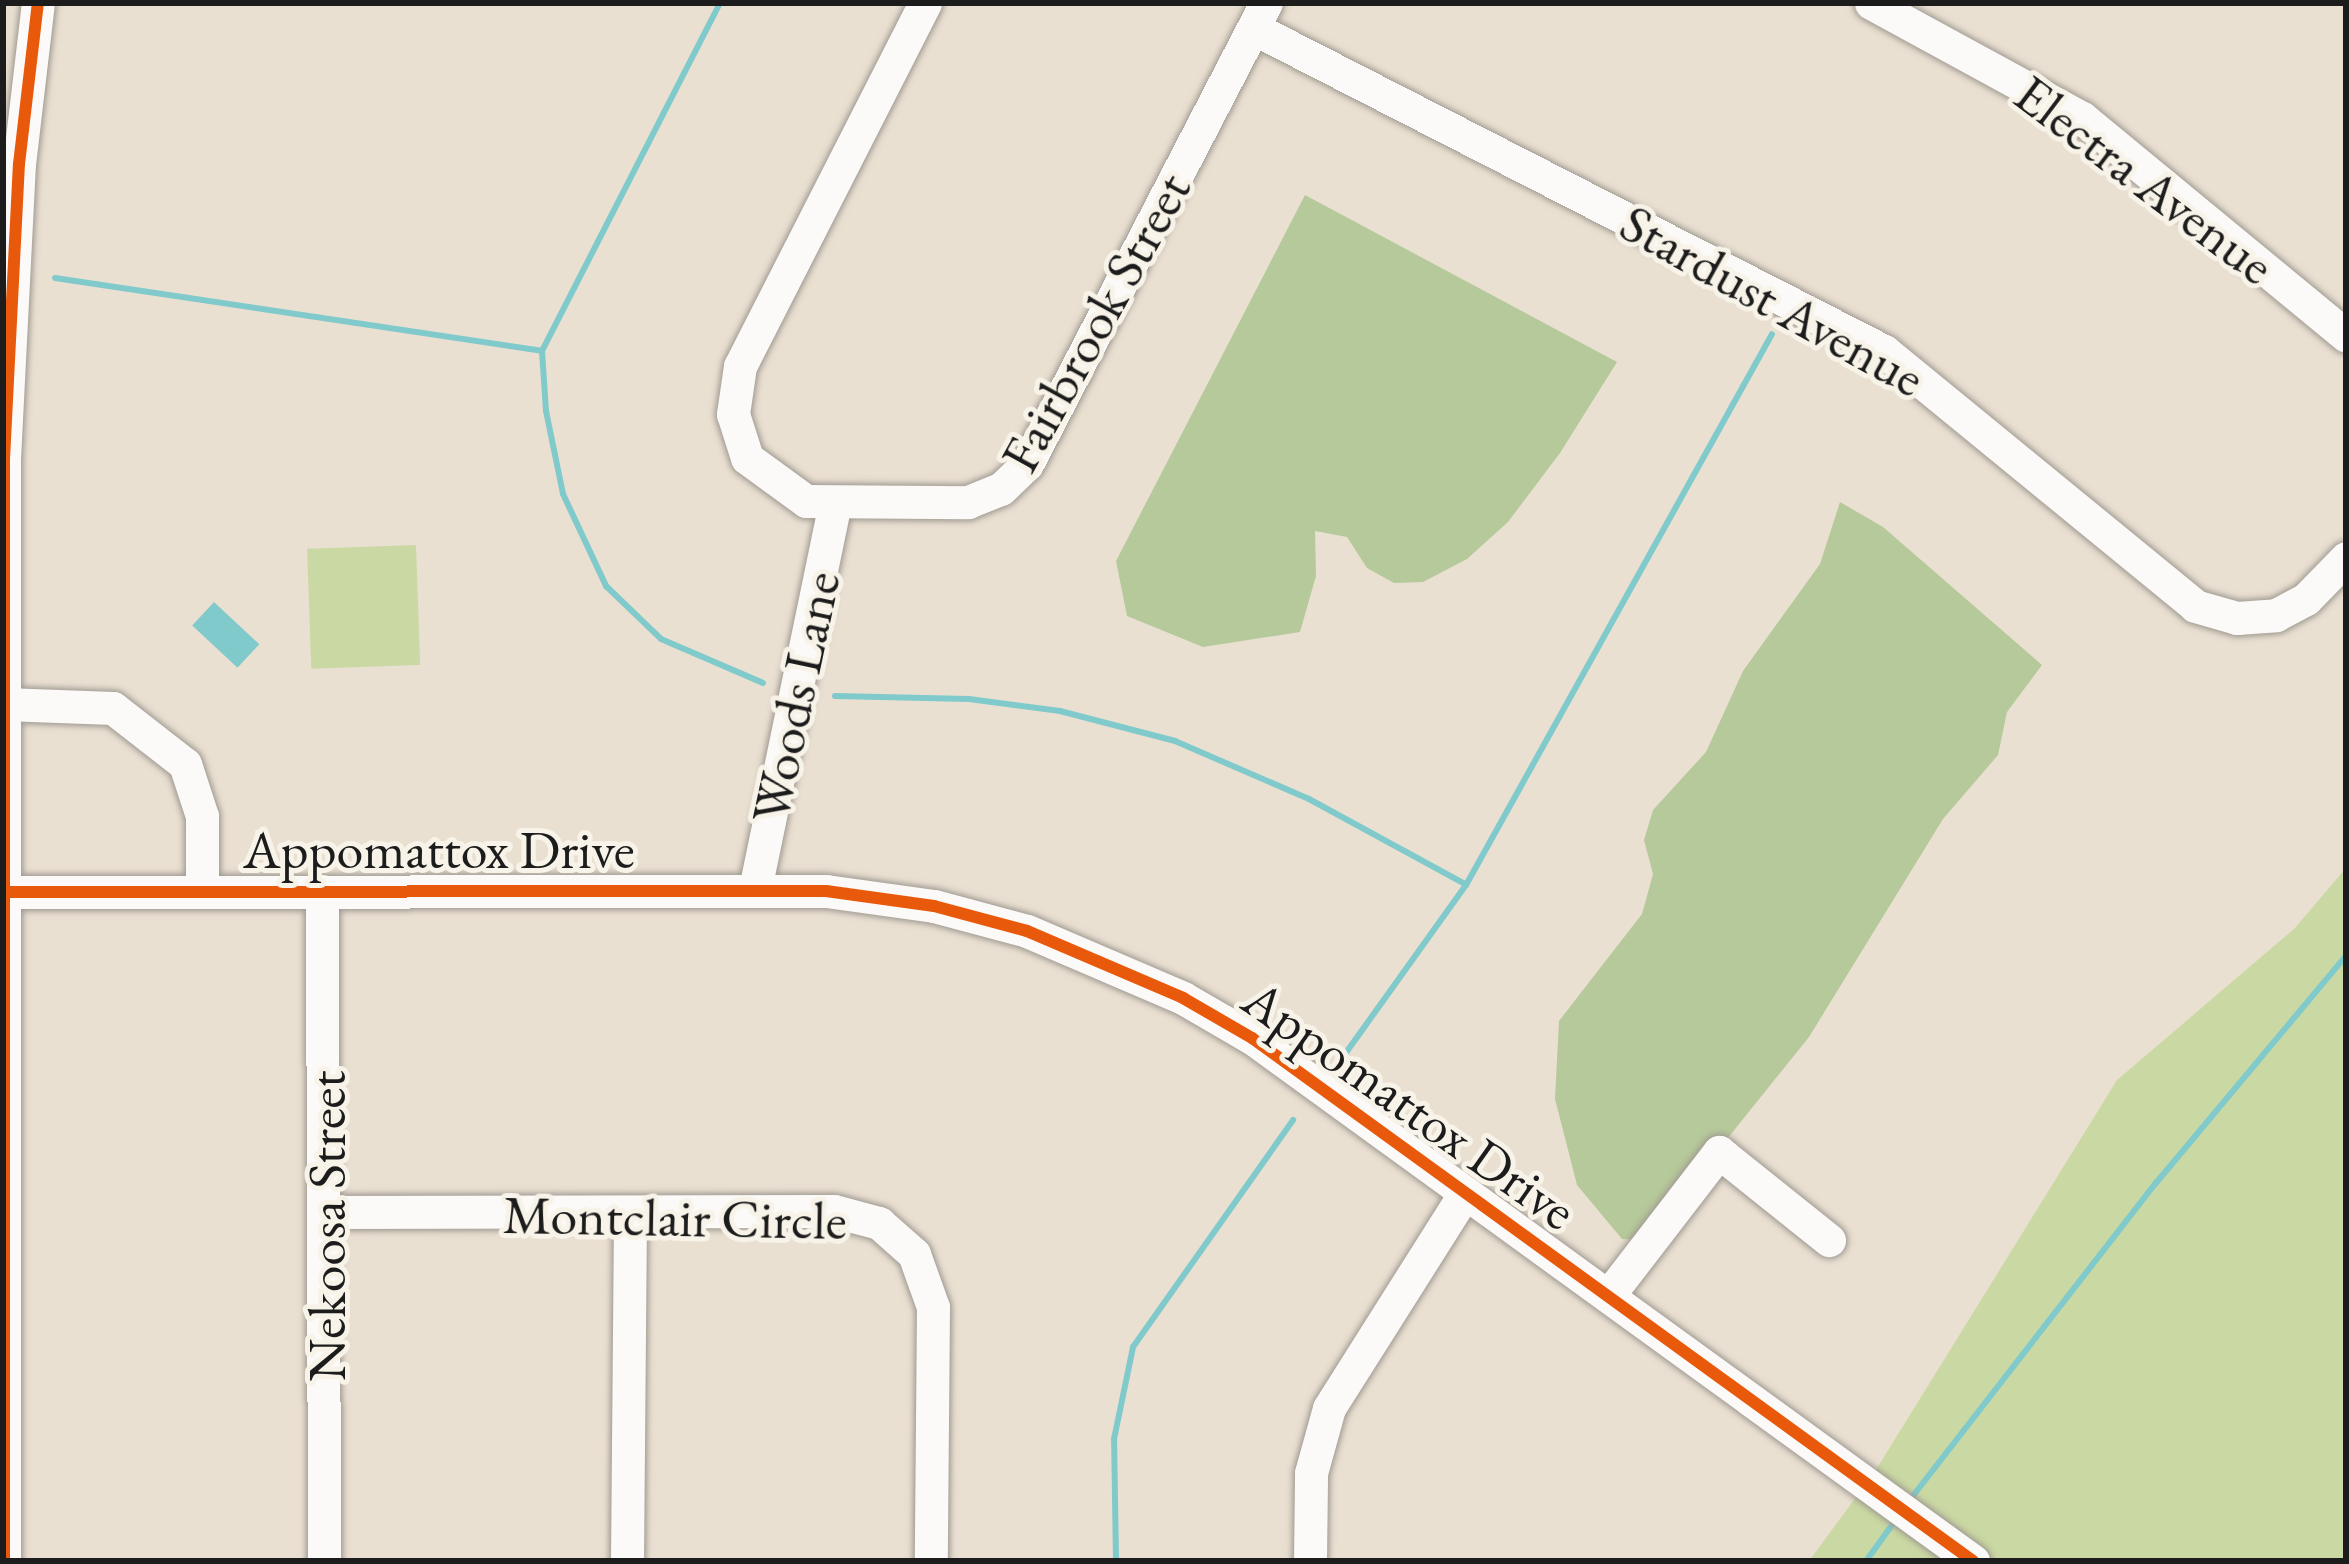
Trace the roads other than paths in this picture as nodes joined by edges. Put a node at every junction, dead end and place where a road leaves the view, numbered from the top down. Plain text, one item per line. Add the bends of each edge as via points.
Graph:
1 (38, 3) edge
2 (925, 3) edge
3 (1871, 3) edge
4 (1259, 15) edge
5 (14, 91) edge
6 (2346, 336) edge
7 (4, 459) edge
8 (834, 506) junction
9 (2346, 558) edge
10 (4, 704) edge
11 (755, 889) junction
12 (322, 891) junction
13 (4, 892) edge
14 (202, 892) junction
15 (1466, 1193) junction
16 (327, 1213) junction
17 (630, 1213) junction
18 (1829, 1240) dead end
19 (1608, 1296) junction
20 (5, 1449) edge
21 (1969, 1557) edge
22 (4, 1561) edge
23 (324, 1561) edge
24 (627, 1561) edge
25 (931, 1561) edge
26 (1310, 1561) edge

1 - 5 street
2 - 8 street via 740,366 734,395 739,439 759,472 782,491
3 - 6 street, Electra Avenue via 2082,118
4 - 8 street, Fairbrook Street via 1027,464 1001,490 968,502
4 - 9 street, Stardust Avenue via 1856,334 1928,382 2174,591 2218,615 2256,619 2306,599
5 - 7 street
7 - 10 street
8 - 11 street, Woods Lane
10 - 13 street
10 - 14 street via 113,708 185,764 202,816
11 - 12 street, Appomattox Drive
11 - 15 street, Appomattox Drive via 934,906 1115,965 1252,1038
12 - 14 street, Appomattox Drive
12 - 16 street, Nekoosa Street
13 - 14 street, Appomattox Drive
13 - 20 street
15 - 19 street, Appomattox Drive
15 - 26 street via 1329,1408 1311,1473
16 - 17 street, Montclair Circle
16 - 23 street, Nekoosa Street
17 - 24 street
17 - 25 street, Montclair Circle via 834,1211 880,1222 902,1239 921,1264 933,1307
18 - 19 street via 1718,1152
19 - 21 street, Appomattox Drive
20 - 22 street

